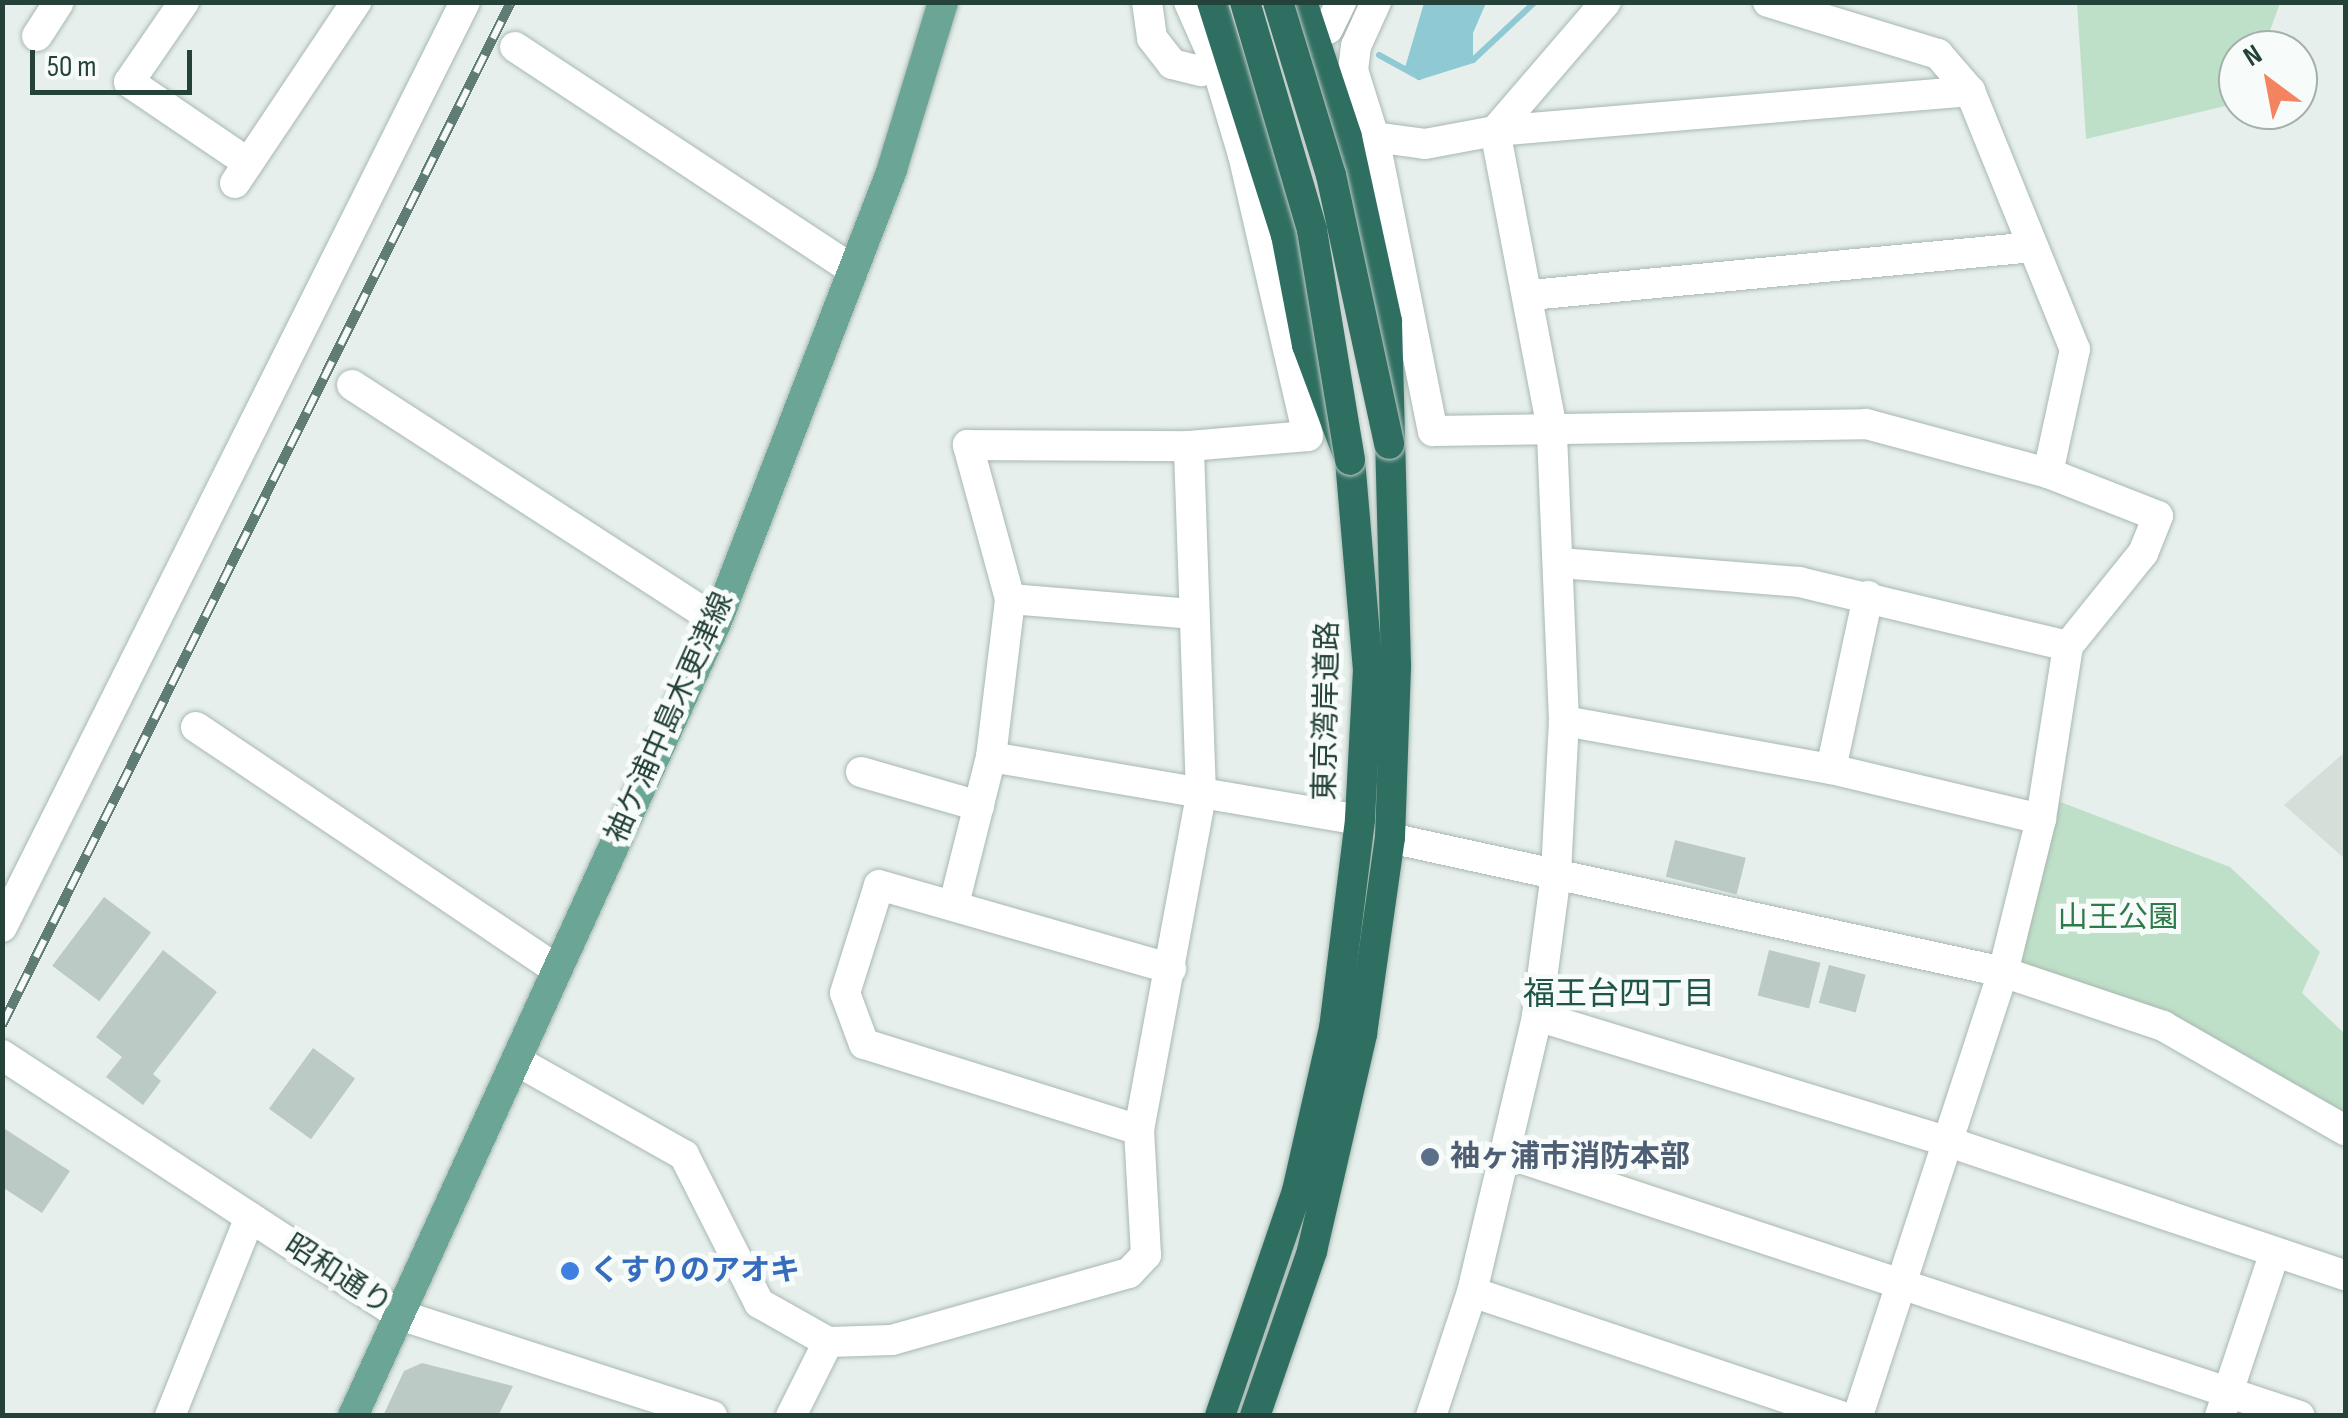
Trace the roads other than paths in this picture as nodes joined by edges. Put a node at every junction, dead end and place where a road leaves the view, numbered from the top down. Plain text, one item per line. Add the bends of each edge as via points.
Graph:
1 (60, 2) edge
2 (184, 2) edge
3 (356, 2) edge
4 (943, 2) edge
5 (1147, 2) edge
6 (1190, 2) edge
7 (1212, 2) edge
8 (1246, 2) edge
9 (1278, 2) edge
10 (1302, 2) edge
11 (1376, 2) edge
12 (1606, 2) edge
13 (1768, 2) edge
14 (457, 6) edge
15 (37, 36) dead end
16 (515, 47) dead end
17 (1201, 71) dead end
18 (1970, 92) junction
19 (1496, 132) junction
20 (1374, 136) junction
21 (2033, 247) junction
22 (853, 270) junction
23 (1531, 295) junction
24 (352, 385) dead end
25 (1552, 429) junction
26 (1389, 444) junction
27 (1189, 446) junction
28 (1350, 460) junction
29 (2048, 473) junction
30 (1559, 563) junction
31 (1868, 596) junction
32 (1010, 598) junction
33 (1194, 614) junction
34 (717, 621) junction
35 (2068, 646) junction
36 (1564, 721) junction
37 (196, 727) dead end
38 (990, 758) junction
39 (1830, 769) junction
40 (861, 772) dead end
41 (1201, 794) junction
42 (978, 806) junction
43 (2040, 819) junction
44 (1360, 820) junction
45 (1390, 838) junction
46 (1556, 874) junction
47 (954, 904) junction
48 (2, 928) edge
49 (556, 968) junction
50 (1172, 968) junction
51 (2003, 972) junction
52 (1537, 1016) junction
53 (516, 1061) junction
54 (5, 1064) edge
55 (1139, 1130) junction
56 (2346, 1131) edge
57 (1946, 1141) junction
58 (1505, 1153) junction
59 (250, 1218) junction
60 (2274, 1252) junction
61 (2346, 1276) edge
62 (1900, 1282) junction
63 (1472, 1292) junction
64 (400, 1315) junction
65 (828, 1342) junction
66 (2223, 1403) edge
67 (170, 1416) edge
68 (353, 1416) edge
69 (712, 1416) edge
70 (792, 1416) edge
71 (1220, 1416) edge
72 (1256, 1416) edge
73 (1431, 1416) edge
74 (1840, 1416) edge
75 (1858, 1416) edge
76 (2300, 1416) edge

1 - 15 street
2 - 3 street via 129,82 241,173
4 - 22 main road, 袖ケ浦中島木更津線
5 - 17 street via 1152,38 1172,64
6 - 27 street via 1243,155 1308,436
7 - 28 highway via 1286,235 1307,345
8 - 28 highway, 東京湾岸道路, bridge via 1312,230
9 - 26 highway, bridge via 1331,176
10 - 26 highway via 1347,137 1386,321
11 - 20 street via 1353,70
12 - 19 street
13 - 18 street via 1938,54
14 - 48 street
16 - 22 street
18 - 19 street
18 - 21 street
19 - 20 street via 1426,144
19 - 23 street
20 - 25 street via 1433,432
21 - 23 street
21 - 29 street via 2075,349
22 - 34 main road, 袖ケ浦中島木更津線
23 - 25 street
24 - 34 street
25 - 29 street via 1866,424
25 - 30 street
26 - 45 highway via 1396,666
27 - 32 street via 968,445
27 - 33 street
28 - 44 highway, 東京湾岸道路 via 1368,670
29 - 35 street via 2158,516 2143,553
30 - 31 street via 1799,582
30 - 36 street
31 - 35 street
31 - 39 street
32 - 33 street
32 - 38 street
33 - 41 street
34 - 49 main road, 袖ケ浦中島木更津線
35 - 43 street
36 - 39 street
36 - 46 street
37 - 49 street
38 - 41 street
38 - 42 street
39 - 43 street
40 - 42 street
41 - 44 street
41 - 50 street
42 - 47 street
43 - 51 street
44 - 71 highway, 東京湾岸道路 via 1334,1028 1305,1155
45 - 46 street
45 - 72 highway via 1362,1034 1325,1197
46 - 51 street
46 - 52 street
47 - 50 street
47 - 55 street via 879,885 844,993 864,1044
49 - 53 main road, 袖ケ浦中島木更津線
50 - 55 street
51 - 56 street via 2163,1026
51 - 57 street
52 - 57 street
52 - 58 street
53 - 64 main road, 袖ケ浦中島木更津線
53 - 65 street via 684,1154 759,1302
54 - 59 street, 昭和通り
55 - 65 street via 1146,1254 1130,1273 892,1340
57 - 60 street
57 - 62 street
58 - 62 street
58 - 63 street
59 - 64 street, 昭和通り
59 - 67 street
60 - 61 street
60 - 66 street
62 - 66 street
62 - 75 street
63 - 73 street
63 - 74 street
64 - 68 main road, 袖ケ浦中島木更津線
64 - 69 street, 昭和通り
65 - 70 street
66 - 76 street

